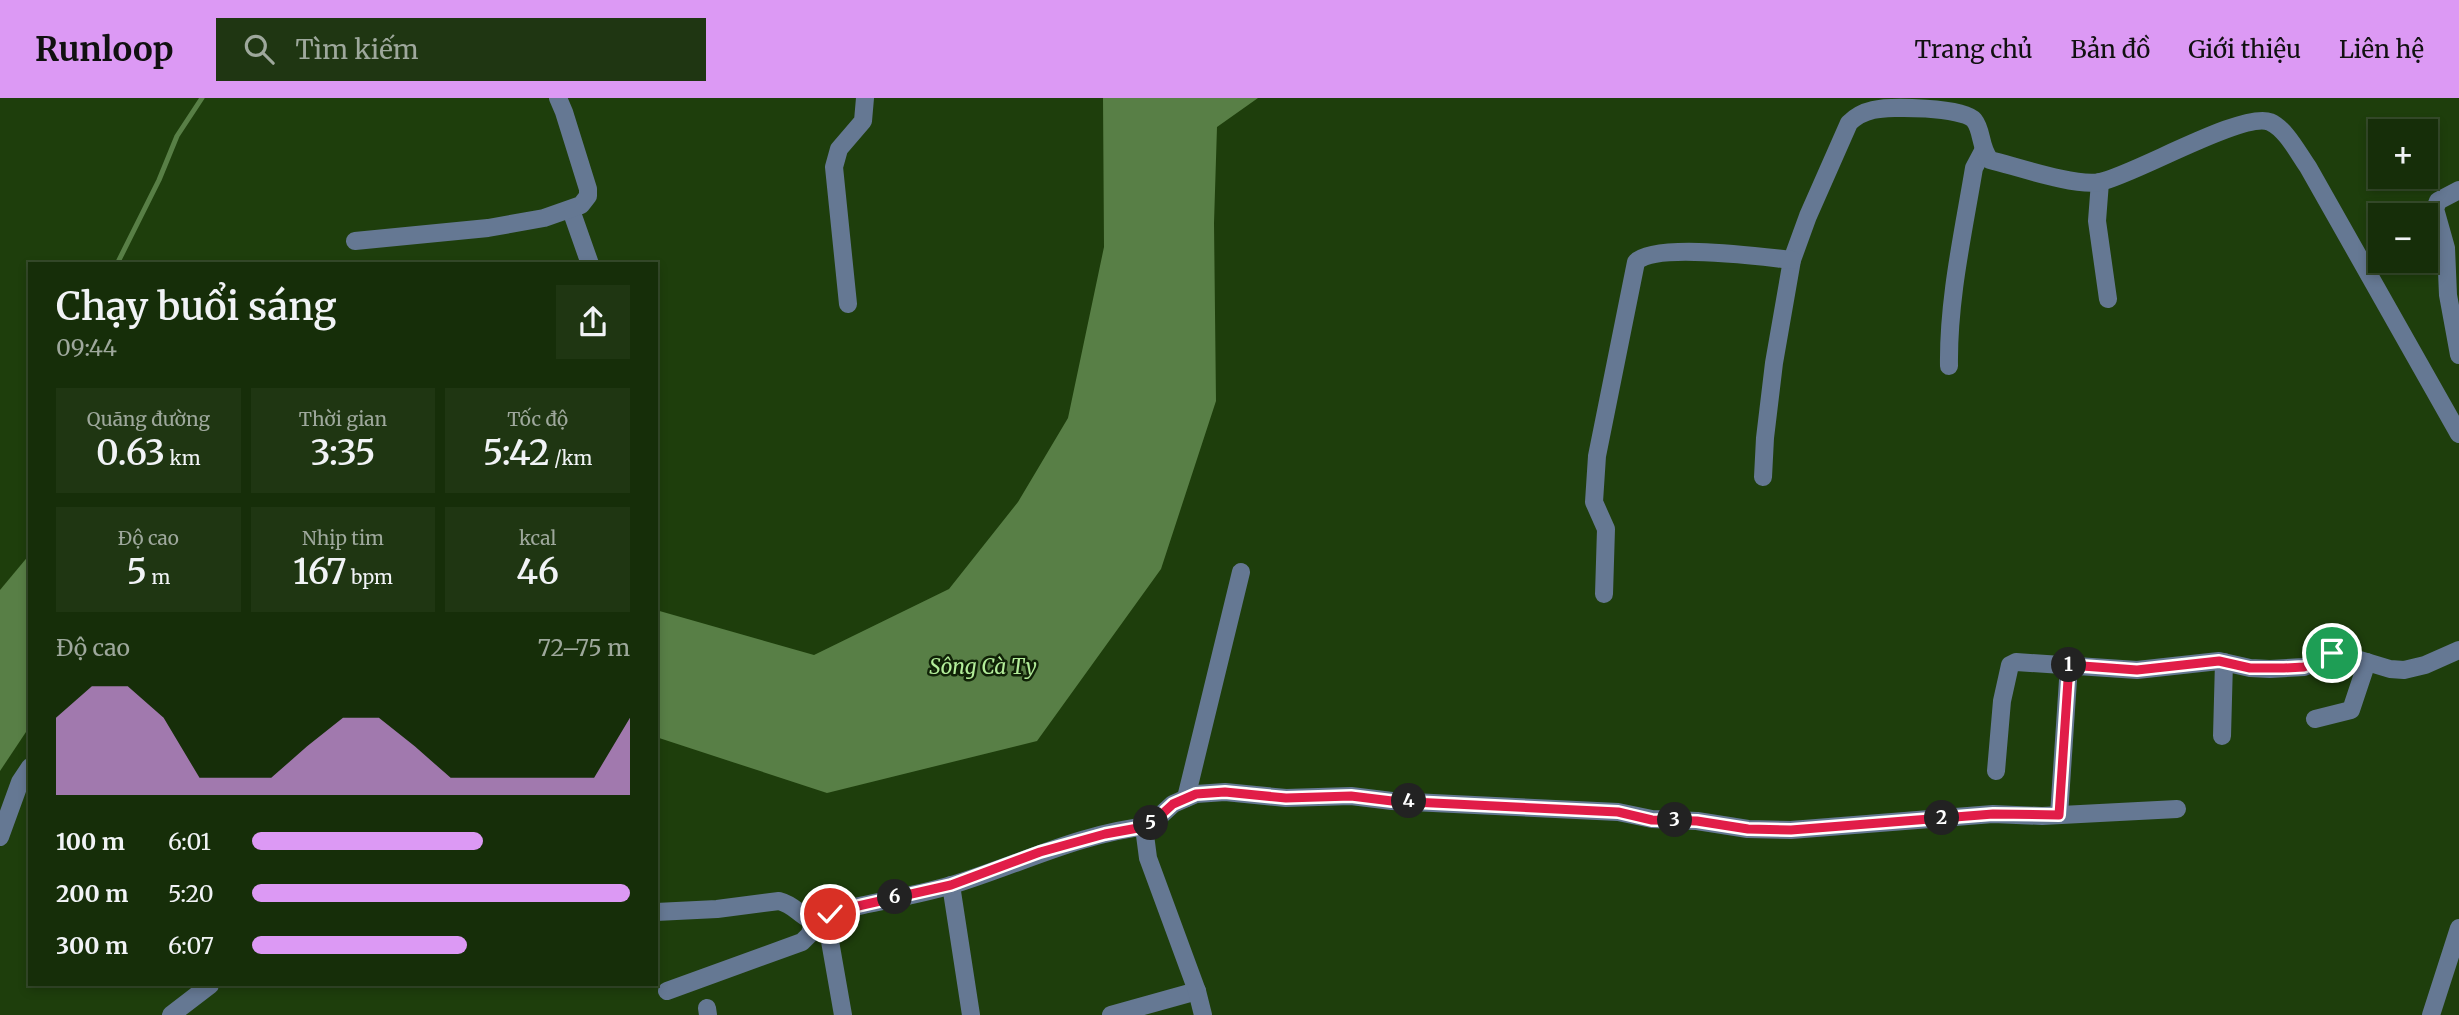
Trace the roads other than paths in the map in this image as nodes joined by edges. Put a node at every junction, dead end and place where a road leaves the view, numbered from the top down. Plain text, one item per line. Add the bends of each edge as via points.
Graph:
1 (558, 98) edge
2 (865, 98) edge
3 (1983, 151) junction
4 (2100, 182) junction
5 (2459, 190) edge
6 (571, 209) junction
7 (355, 241) dead end
8 (1792, 260) junction
9 (589, 262) edge
10 (2108, 299) dead end
11 (848, 304) dead end
12 (2459, 355) edge
13 (1949, 366) dead end
14 (2458, 430) edge
15 (1763, 477) dead end
16 (1241, 572) dead end
17 (1604, 594) dead end
18 (2459, 650) edge
19 (2224, 662) junction
20 (2367, 662) junction
21 (2069, 665) junction
22 (2315, 719) dead end
23 (2222, 736) dead end
24 (28, 770) edge
25 (1996, 771) dead end
26 (1186, 798) junction
27 (2177, 809) dead end
28 (2059, 815) junction
29 (1149, 826) junction
30 (0, 837) edge
31 (951, 885) junction
32 (658, 912) edge
33 (820, 923) junction
34 (2459, 928) edge
35 (2452, 974) edge
36 (209, 986) edge
37 (667, 991) dead end
38 (1197, 991) junction
39 (171, 1015) edge
40 (844, 1015) edge
41 (971, 1015) edge
42 (1111, 1015) edge
43 (1203, 1015) edge
44 (2431, 1015) edge

1 - 6 street via 588,189 586,201
2 - 11 street via 863,121 839,149 834,167
3 - 4 street via 1990,160 2075,181
3 - 8 street via 1978,127 1959,113 1880,109 1854,118
3 - 13 street via 1974,168 1954,291
4 - 10 street via 2097,221
4 - 14 street via 2253,121 2270,122 2308,167
5 - 12 street via 2438,201 2435,209 2448,257 2448,295
6 - 7 street via 488,228
6 - 9 street
8 - 15 street
8 - 17 street via 1692,252 1646,256 1636,262 1597,456 1594,502 1606,529
16 - 26 street
18 - 20 street via 2404,670
19 - 20 street via 2250,668 2304,667 2337,653
19 - 21 street via 2137,670
19 - 23 street
20 - 22 street via 2351,710
21 - 25 street via 2010,665
21 - 28 street
24 - 30 street
26 - 28 street via 1225,792 1286,798 1351,796 1618,812 1652,820 1767,830 1993,814
26 - 29 street
27 - 28 street
29 - 31 street via 1040,852
29 - 38 street via 1145,835 1148,858
31 - 33 street via 836,911
31 - 41 street
32 - 33 street via 779,901
33 - 37 street via 802,942 783,951
33 - 40 street
34 - 35 street
35 - 44 street
36 - 39 street
38 - 42 street
38 - 43 street

